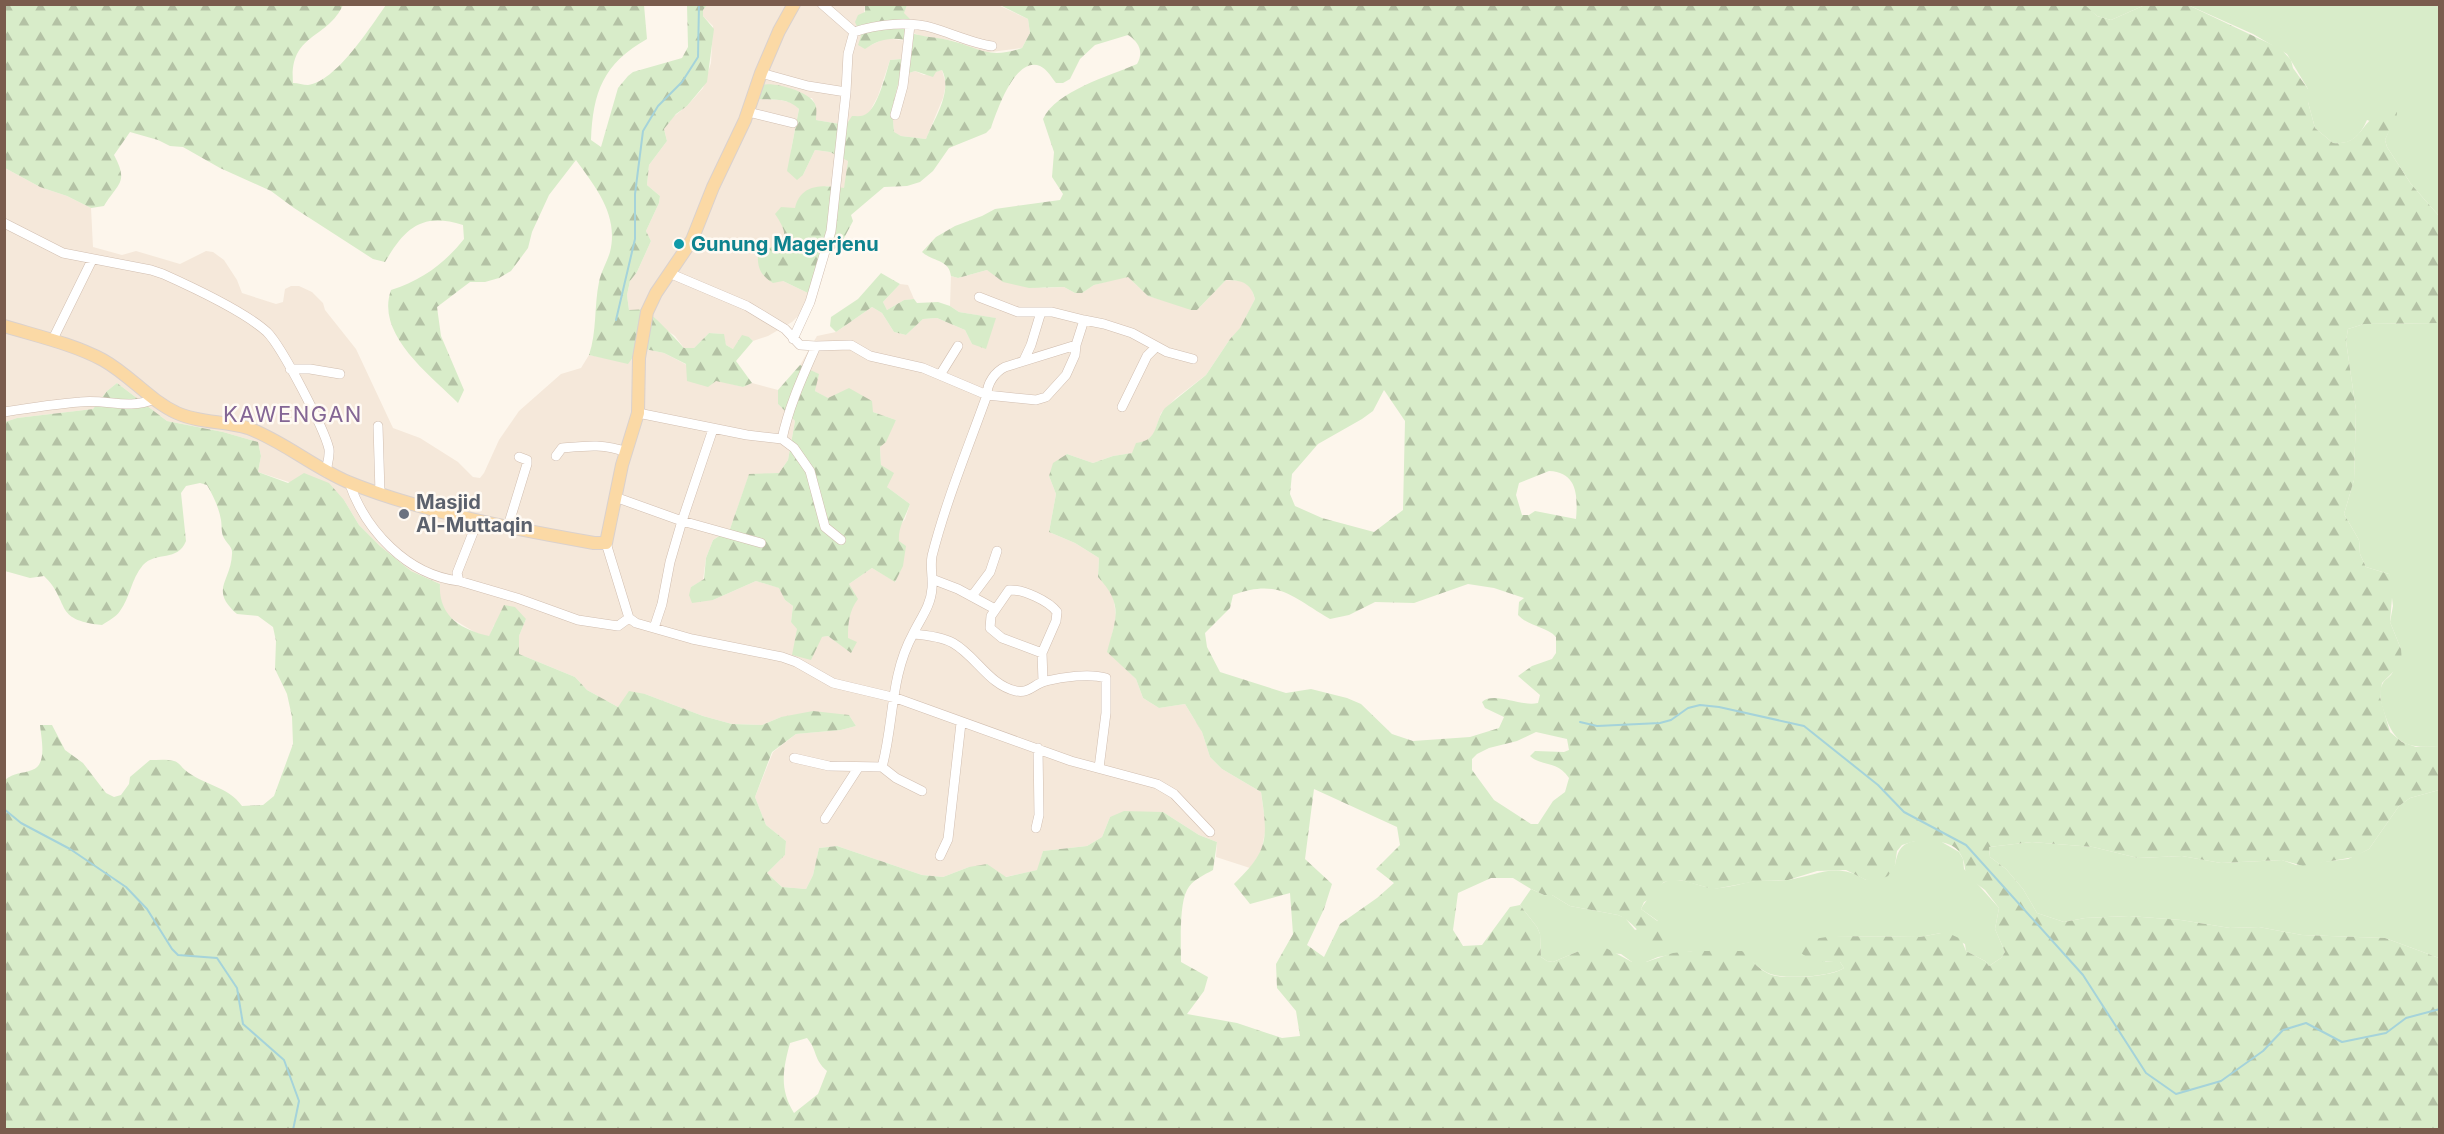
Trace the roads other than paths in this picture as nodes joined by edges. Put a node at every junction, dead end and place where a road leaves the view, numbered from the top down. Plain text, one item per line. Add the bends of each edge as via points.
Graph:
1 (794, 4) edge
2 (822, 4) edge
3 (910, 25) junction
4 (854, 32) junction
5 (992, 46) dead end
6 (761, 73) junction
7 (846, 92) junction
8 (748, 112) junction
9 (895, 115) dead end
10 (793, 123) dead end
11 (4, 223) edge
12 (92, 260) junction
13 (669, 273) junction
14 (979, 297) dead end
15 (1041, 312) junction
16 (1084, 320) junction
17 (4, 326) edge
18 (793, 339) junction
19 (52, 341) junction
20 (1076, 345) junction
21 (816, 346) junction
22 (958, 346) dead end
23 (1156, 347) junction
24 (1193, 359) dead end
25 (1024, 360) junction
26 (290, 369) junction
27 (340, 374) dead end
28 (940, 375) junction
29 (987, 395) junction
30 (155, 399) junction
31 (1122, 407) dead end
32 (4, 412) edge
33 (638, 413) junction
34 (378, 426) dead end
35 (713, 429) junction
36 (782, 440) junction
37 (626, 452) junction
38 (556, 456) dead end
39 (519, 457) dead end
40 (326, 472) junction
41 (349, 482) junction
42 (380, 493) junction
43 (615, 497) junction
44 (478, 520) junction
45 (682, 521) junction
46 (508, 526) junction
47 (841, 540) dead end
48 (606, 543) junction
49 (761, 543) dead end
50 (997, 551) dead end
51 (932, 579) junction
52 (459, 581) junction
53 (972, 596) junction
54 (995, 609) junction
55 (629, 618) junction
56 (654, 628) junction
57 (913, 634) junction
58 (1042, 653) junction
59 (1043, 681) junction
60 (892, 697) junction
61 (961, 723) junction
62 (1038, 748) junction
63 (794, 758) dead end
64 (882, 767) junction
65 (858, 768) junction
66 (1099, 768) junction
67 (922, 791) dead end
68 (825, 819) dead end
69 (1036, 828) dead end
70 (1210, 832) dead end
71 (940, 856) dead end

1 - 6 main road
2 - 4 street
3 - 4 street
3 - 5 street via 930,27
3 - 9 street via 903,86
4 - 7 street via 848,54
6 - 7 street
6 - 8 main road
7 - 18 street via 831,231 810,302
8 - 10 street
8 - 13 main road via 692,240
11 - 12 street via 63,253
12 - 19 street
12 - 26 street via 152,270 224,304 268,334
13 - 18 street via 747,306 785,329
13 - 33 main road via 647,312 636,384
14 - 15 street via 1018,312
15 - 16 street
15 - 25 street
16 - 20 street
16 - 23 street via 1132,333
17 - 19 main road
18 - 21 street via 800,345
19 - 30 main road via 105,361
20 - 25 street
20 - 29 street via 1066,375 1046,397 1036,400
21 - 28 street via 850,345 870,356
21 - 36 street via 795,391
22 - 28 street
23 - 24 street
23 - 31 street via 1147,356
25 - 29 street via 996,373
26 - 27 street
26 - 40 street via 328,447
28 - 29 street
29 - 51 street via 943,518 931,561
30 - 32 street via 141,405 80,402
30 - 40 main road via 180,414 261,434
33 - 35 street
33 - 37 main road
34 - 42 street
35 - 36 street
35 - 45 street
36 - 47 street via 794,448 810,471 825,527
37 - 38 street via 588,445 562,448
37 - 43 main road
39 - 46 street via 527,460 527,464
40 - 41 main road
41 - 42 main road
41 - 52 street via 363,516 391,546 426,572
42 - 44 main road
43 - 45 street
43 - 48 main road
44 - 46 main road
44 - 52 street via 457,573
45 - 49 street
45 - 56 street
46 - 48 main road
48 - 55 street
50 - 53 street via 990,572
51 - 53 street
51 - 57 street via 930,604
52 - 55 street via 591,623 618,626
53 - 54 street
54 - 58 street via 990,628 1007,640
54 - 58 street via 1006,592 1012,590 1056,609 1056,621
55 - 56 street
56 - 60 street via 782,657 833,683
57 - 59 street via 953,643 1000,684 1016,691 1029,690
57 - 60 street
58 - 59 street
59 - 66 street via 1106,678
60 - 61 street
60 - 64 street
61 - 62 street
61 - 71 street via 948,839
62 - 66 street
62 - 69 street via 1040,804
63 - 65 street
64 - 65 street
64 - 67 street
65 - 68 street
66 - 70 street via 1166,789

